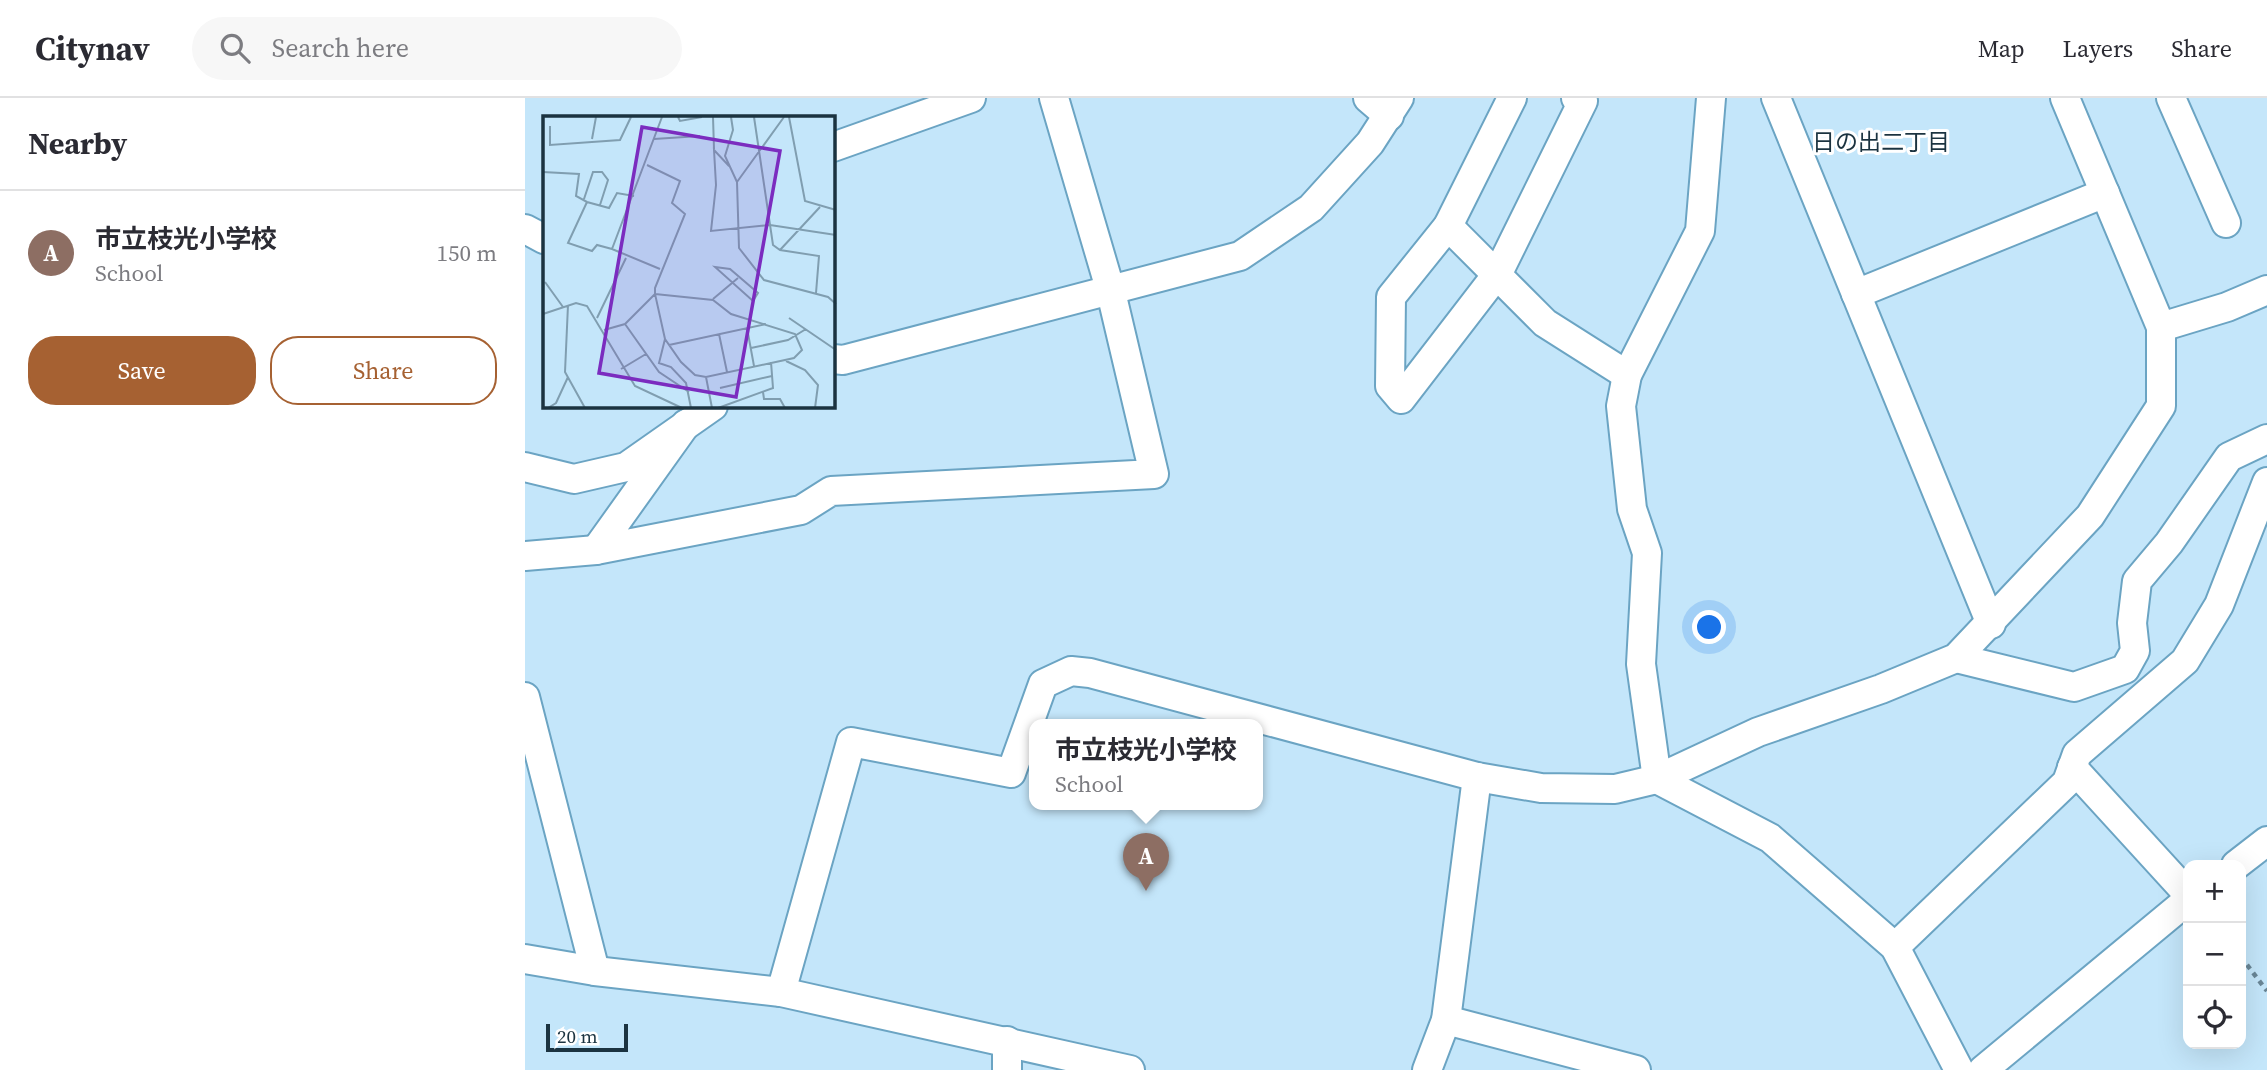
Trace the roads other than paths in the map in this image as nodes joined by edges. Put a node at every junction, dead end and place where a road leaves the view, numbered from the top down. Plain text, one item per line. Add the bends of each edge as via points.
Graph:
1 (971, 98) edge
2 (1054, 98) edge
3 (1512, 98) edge
4 (1576, 98) edge
5 (1711, 98) edge
6 (2065, 98) edge
7 (2171, 98) edge
8 (1783, 100) edge
9 (1385, 104) edge
10 (835, 146) edge
11 (2105, 193) junction
12 (2226, 223) dead end
13 (1448, 226) junction
14 (525, 229) edge
15 (543, 238) edge
16 (543, 247) edge
17 (525, 252) edge
18 (1498, 273) junction
19 (2267, 290) edge
20 (1111, 292) junction
21 (1856, 294) junction
22 (2161, 327) junction
23 (835, 359) edge
24 (1627, 375) junction
25 (710, 408) edge
26 (686, 424) junction
27 (2267, 439) edge
28 (525, 467) edge
29 (2267, 482) edge
30 (596, 550) junction
31 (525, 556) edge
32 (1991, 624) junction
33 (1956, 658) junction
34 (525, 697) edge
35 (1030, 719) edge
36 (1029, 723) edge
37 (2072, 767) junction
38 (1477, 777) junction
39 (1657, 779) junction
40 (2267, 841) edge
41 (2242, 860) edge
42 (2183, 891) edge
43 (2183, 901) edge
44 (1895, 947) junction
45 (525, 959) edge
46 (595, 971) junction
47 (781, 992) junction
48 (1446, 1020) junction
49 (1007, 1041) junction
50 (1007, 1070) edge
51 (1130, 1070) edge
52 (1427, 1070) edge
53 (1636, 1070) edge
54 (1959, 1070) edge
55 (1983, 1070) edge

1 - 10 street
2 - 20 street
3 - 13 street
4 - 18 street via 1583,101
5 - 24 street via 1700,231
6 - 11 street
7 - 12 street
8 - 21 street
9 - 20 street via 1370,143 1311,208 1240,256
11 - 21 street
11 - 22 street
13 - 18 street
13 - 18 street via 1391,297 1389,386 1401,398
14 - 15 street
16 - 17 street
18 - 24 street via 1545,323
19 - 22 street
20 - 23 street
20 - 30 street via 1154,474 831,491 801,510
21 - 32 street
22 - 32 street via 2161,406 2090,516
24 - 39 street via 1621,405 1632,509 1647,553 1641,664
25 - 26 street
26 - 28 street via 626,467 574,479
26 - 30 street
27 - 33 street via 2229,457 2137,581 2132,623 2135,652 2126,669 2074,687
29 - 37 street via 2219,605 2185,661 2077,754
30 - 31 street
32 - 33 street
33 - 39 street via 1758,732
34 - 46 street
35 - 38 street via 1043,684 1071,671 1090,673
36 - 47 street via 1011,773 851,742
37 - 42 street
37 - 44 street via 2067,782
38 - 39 street via 1541,788 1615,789
38 - 48 street
39 - 44 street via 1770,838
40 - 41 street
43 - 55 street
44 - 54 street
45 - 46 street
46 - 47 street
47 - 49 street
48 - 52 street
48 - 53 street
49 - 50 street
49 - 51 street

